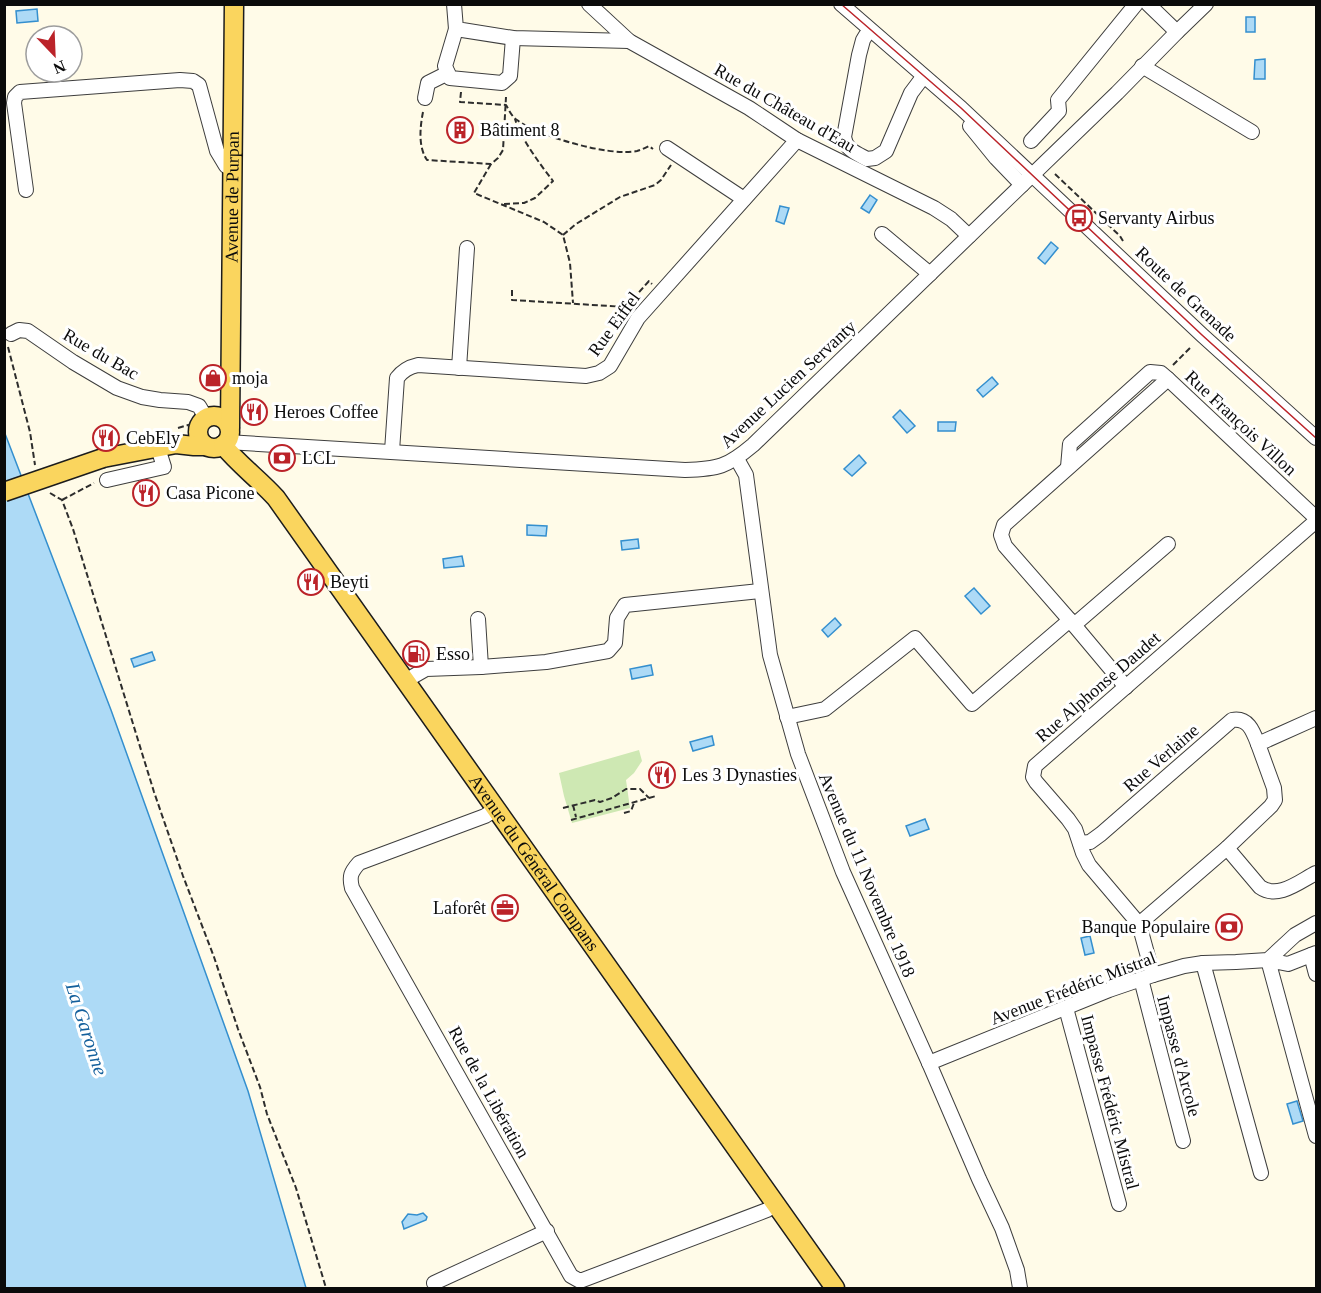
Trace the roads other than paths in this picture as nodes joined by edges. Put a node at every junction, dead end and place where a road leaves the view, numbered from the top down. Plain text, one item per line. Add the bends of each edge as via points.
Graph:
1 (234, 4) edge
2 (454, 4) edge
3 (589, 4) edge
4 (830, 4) edge
5 (841, 4) edge
6 (850, 4) edge
7 (1136, 4) edge
8 (1148, 4) edge
9 (1206, 4) edge
10 (456, 29) junction
11 (1177, 32) junction
12 (866, 35) junction
13 (513, 38) junction
14 (629, 41) junction
15 (1142, 66) junction
16 (448, 73) junction
17 (921, 81) junction
18 (425, 98) road end
19 (1252, 132) dead end
20 (796, 140) junction
21 (1031, 141) dead end
22 (672, 152) road end
23 (233, 168) junction
24 (1035, 173) junction
25 (1022, 185) junction
26 (26, 190) dead end
27 (744, 199) junction
28 (882, 234) dead end
29 (969, 236) junction
30 (467, 248) dead end
31 (930, 274) junction
32 (11, 334) road end
33 (459, 368) junction
34 (231, 390) junction
35 (205, 420) junction
36 (1317, 430) edge
37 (1317, 438) edge
38 (222, 440) junction
39 (169, 441) junction
40 (392, 451) junction
41 (737, 459) junction
42 (107, 480) road end
43 (4, 492) edge
44 (1317, 519) edge
45 (1168, 544) dead end
46 (760, 591) junction
47 (478, 619) dead end
48 (1072, 622) junction
49 (481, 667) junction
50 (405, 681) junction
51 (1126, 687) junction
52 (787, 717) junction
53 (1317, 718) edge
54 (1258, 744) junction
55 (496, 809) junction
56 (1080, 843) junction
57 (1227, 848) junction
58 (1317, 873) edge
59 (1138, 924) junction
60 (1314, 924) edge
61 (1295, 935) junction
62 (1311, 955) edge
63 (1268, 960) junction
64 (1203, 963) junction
65 (1317, 974) edge
66 (1147, 977) junction
67 (1066, 1008) junction
68 (929, 1063) junction
69 (1317, 1136) edge
70 (1183, 1141) dead end
71 (1261, 1173) dead end
72 (776, 1204) junction
73 (1119, 1204) dead end
74 (547, 1231) junction
75 (434, 1283) dead end
76 (835, 1288) edge
77 (1020, 1288) edge

1 - 23 main road, Avenue de Purpan
2 - 10 street
3 - 14 street, Rue du Château d'Eau
4 - 12 street
5 - 24 street
6 - 24 street via 964,104
7 - 21 street via 1058,100 1059,111
8 - 11 street
9 - 11 street, Avenue Lucien Servanty
10 - 13 street
10 - 16 street via 445,66
11 - 15 street, Avenue Lucien Servanty
12 - 17 street
12 - 17 street via 844,137 851,151 867,159 886,151 911,93
13 - 14 street
13 - 16 street via 510,76 502,83 450,78
14 - 20 street, Rue du Château d'Eau via 749,108
15 - 19 street
15 - 24 street, Avenue Lucien Servanty
16 - 18 street via 428,83
17 - 25 street via 974,130
20 - 27 street, Rue Eiffel
20 - 29 street, Rue du Château d'Eau via 934,208
22 - 27 street
23 - 26 street via 226,166 217,151 199,85 193,81 20,92 14,103
23 - 34 main road, Avenue de Purpan
24 - 25 street, Avenue Lucien Servanty
24 - 36 street, Route de Grenade
24 - 37 street, Route de Grenade via 1202,335
25 - 29 street, Avenue Lucien Servanty
27 - 33 street, Rue Eiffel via 638,318 610,366 599,373 586,376
28 - 31 street
29 - 31 street, Avenue Lucien Servanty
30 - 33 street
31 - 41 street, Avenue Lucien Servanty
32 - 35 street, Rue du Bac via 28,331 117,388 142,397 199,406
33 - 40 street, Rue Eiffel via 418,365 397,378
34 - 35 main road
34 - 38 main road, Avenue de Purpan
35 - 38 main road via 198,433 200,439
35 - 38 main road via 215,416 228,423
35 - 39 main road
38 - 39 main road via 194,446
38 - 40 street, Avenue Lucien Servanty
38 - 50 main road, Avenue du Général Compans via 233,457 276,498
39 - 42 street via 164,467
39 - 43 main road, bridge via 103,458
40 - 41 street, Avenue Lucien Servanty via 685,470 722,466
41 - 46 street, Avenue du 11 Novembre 1918 via 746,475
44 - 48 street, Rue François Villon via 1164,376 1004,525 1001,535 1005,546
44 - 51 street, Rue Alphonse Daudet
45 - 48 street
46 - 49 street via 625,605 617,618 615,643 608,651 546,662
46 - 52 street, Avenue du 11 Novembre 1918 via 770,655
47 - 49 street
48 - 51 street, Rue François Villon
48 - 52 street via 972,704 915,638 825,709
49 - 50 street via 426,669
50 - 55 main road, Avenue du Général Compans
51 - 56 street, Rue Alphonse Daudet via 1033,771 1036,782 1068,819
52 - 68 street, Avenue du 11 Novembre 1918 via 843,872
53 - 54 street
54 - 56 street, Rue Verlaine via 1246,722 1232,720 1101,834 1090,842
54 - 57 street via 1275,800
55 - 72 main road, Avenue du Général Compans
55 - 74 street, Rue de la Libération via 359,863 350,878 352,888
56 - 59 street, Rue Alphonse Daudet via 1089,866
57 - 58 street via 1266,891 1284,890
57 - 59 street
59 - 66 street, Rue Alphonse Daudet
60 - 61 street
61 - 62 street
61 - 63 street
62 - 63 street, Avenue Frédéric Mistral via 1288,964
62 - 65 street
63 - 64 street, Avenue Frédéric Mistral
63 - 69 street
64 - 66 street, Avenue Frédéric Mistral
64 - 71 street
66 - 67 street, Avenue Frédéric Mistral
66 - 70 street, Impasse d'Arcole
67 - 68 street, Avenue Frédéric Mistral
67 - 73 street, Impasse Frédéric Mistral
68 - 77 street, Avenue du 11 Novembre 1918 via 1002,1228
72 - 74 street, Rue de la Libération via 580,1281 571,1276
72 - 76 main road, Avenue du Général Compans
74 - 75 street

